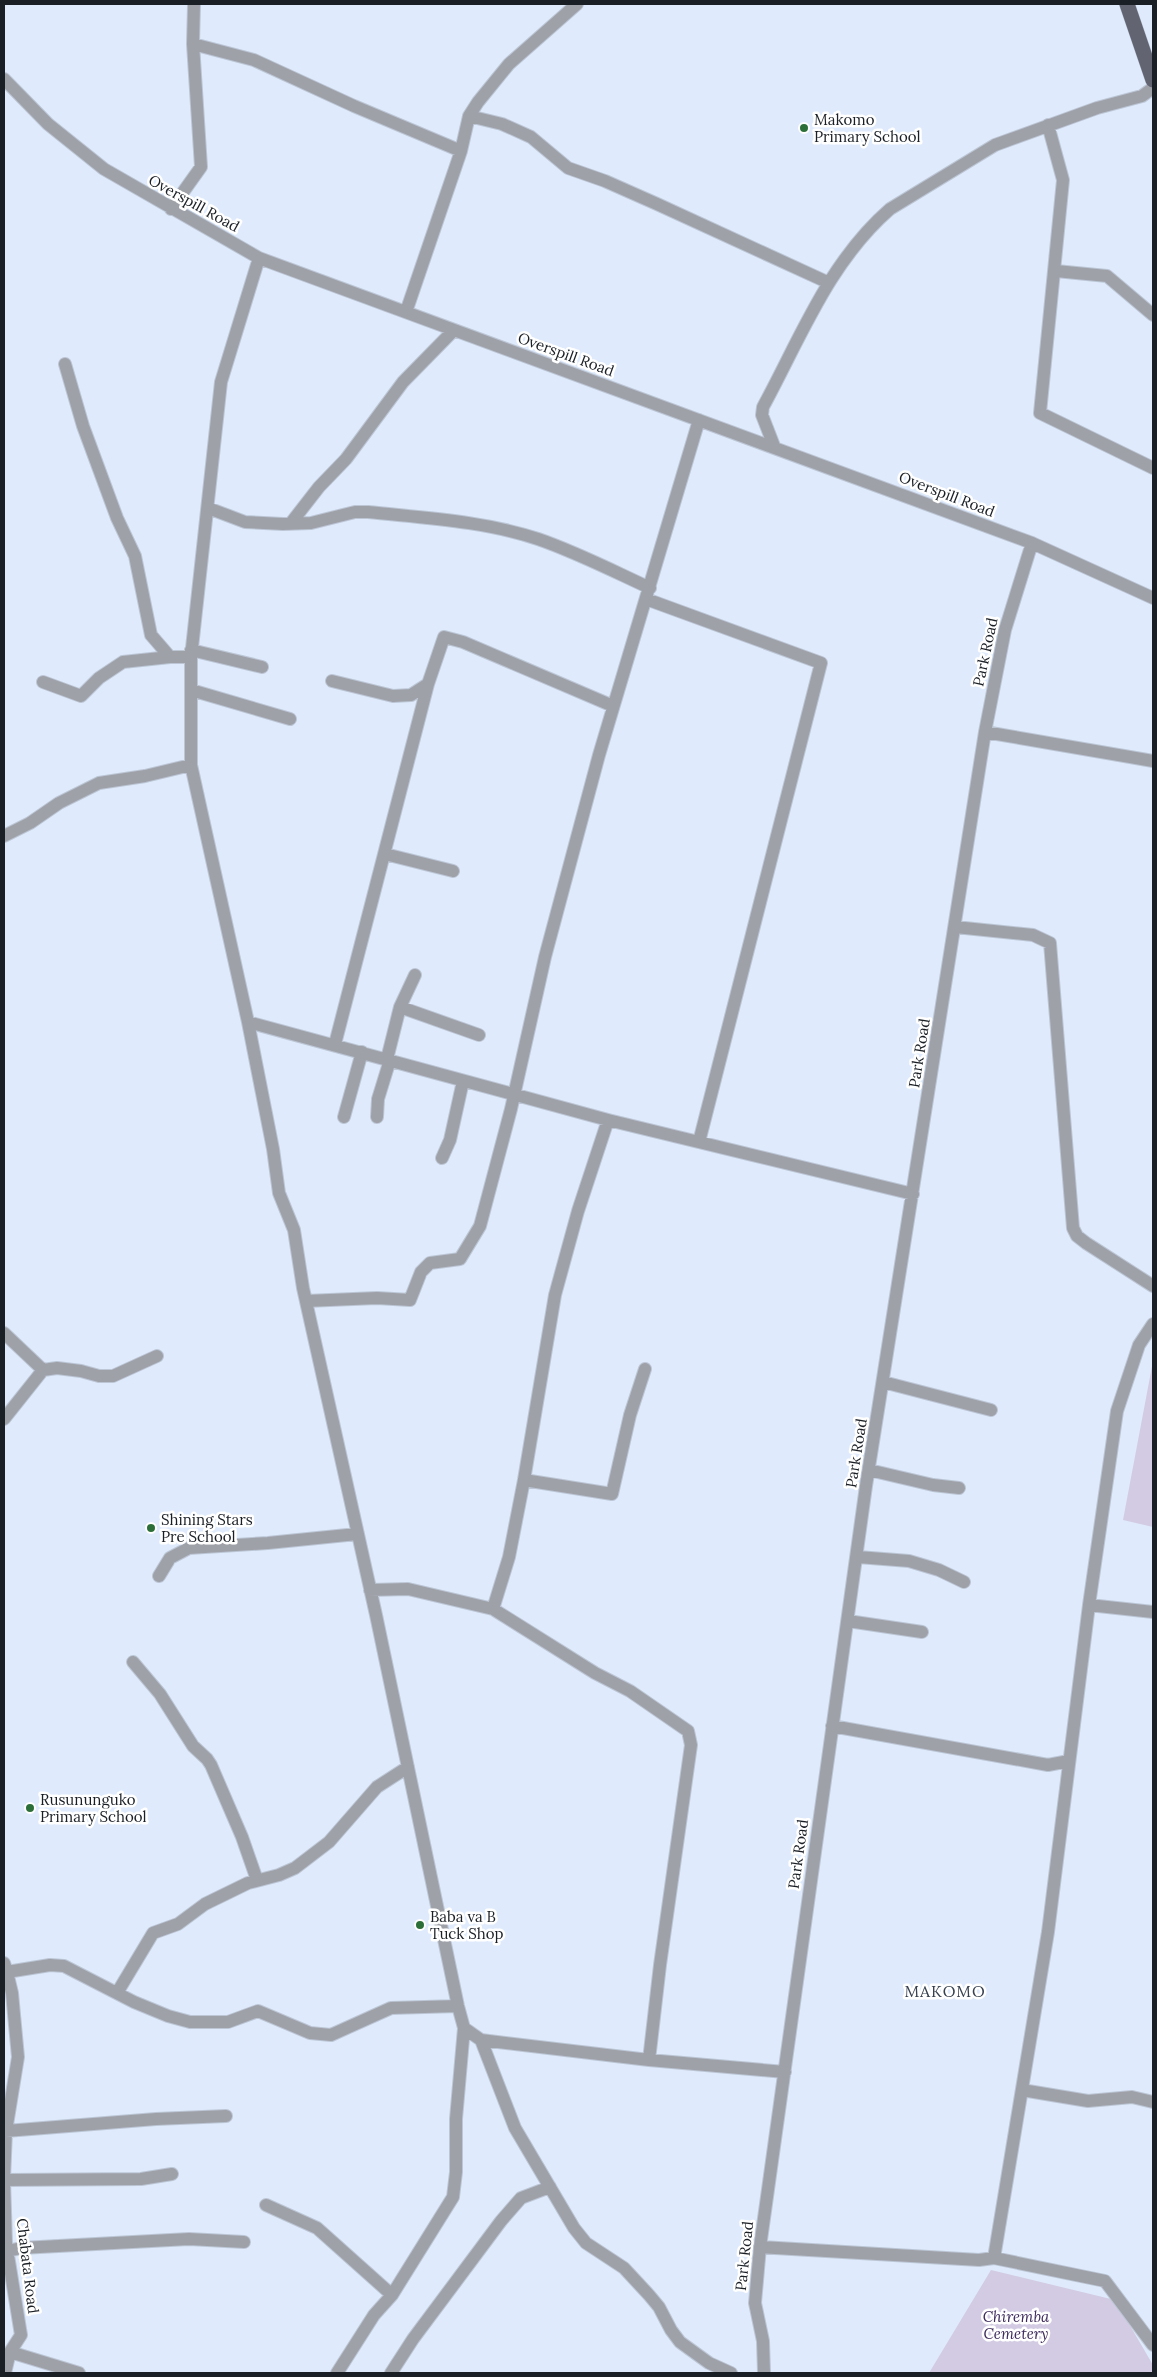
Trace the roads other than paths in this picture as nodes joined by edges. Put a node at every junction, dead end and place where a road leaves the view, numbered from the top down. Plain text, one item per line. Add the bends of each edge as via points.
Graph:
1 (194, 4) edge
2 (577, 4) edge
3 (1127, 4) edge
4 (193, 44) junction
5 (4, 79) edge
6 (1153, 80) edge
7 (1153, 88) edge
8 (469, 116) junction
9 (1048, 125) junction
10 (461, 151) junction
11 (171, 209) junction
12 (259, 258) junction
13 (1056, 272) junction
14 (827, 282) junction
15 (406, 312) junction
16 (1153, 315) edge
17 (454, 330) junction
18 (65, 364) dead end
19 (699, 420) junction
20 (774, 446) junction
21 (1153, 468) edge
22 (208, 508) junction
23 (290, 524) junction
24 (1032, 543) junction
25 (648, 594) junction
26 (1153, 598) edge
27 (191, 654) junction
28 (170, 657) junction
29 (262, 667) dead end
30 (332, 681) dead end
31 (43, 682) dead end
32 (428, 684) junction
33 (191, 690) junction
34 (613, 706) junction
35 (290, 719) dead end
36 (985, 732) junction
37 (1153, 762) edge
38 (191, 765) junction
39 (4, 836) edge
40 (385, 854) junction
41 (453, 871) dead end
42 (955, 927) junction
43 (415, 975) dead end
44 (400, 1007) junction
45 (248, 1022) junction
46 (479, 1035) dead end
47 (335, 1044) junction
48 (362, 1052) junction
49 (388, 1060) junction
50 (463, 1081) junction
51 (514, 1096) junction
52 (344, 1117) dead end
53 (377, 1117) dead end
54 (608, 1120) junction
55 (699, 1142) junction
56 (442, 1158) dead end
57 (913, 1194) junction
58 (1153, 1286) edge
59 (306, 1301) junction
60 (1153, 1324) edge
61 (4, 1333) edge
62 (157, 1356) dead end
63 (645, 1369) dead end
64 (44, 1370) junction
65 (883, 1382) junction
66 (991, 1410) dead end
67 (4, 1420) edge
68 (869, 1470) junction
69 (524, 1480) junction
70 (959, 1488) dead end
71 (357, 1534) junction
72 (858, 1557) junction
73 (159, 1576) dead end
74 (964, 1582) dead end
75 (370, 1590) junction
76 (1089, 1605) junction
77 (493, 1609) junction
78 (1153, 1612) edge
79 (848, 1621) junction
80 (922, 1632) dead end
81 (132, 1662) dead end
82 (832, 1726) junction
83 (1069, 1761) junction
84 (408, 1767) junction
85 (257, 1880) junction
86 (5, 1967) edge
87 (117, 1994) junction
88 (458, 2006) junction
89 (464, 2028) junction
90 (482, 2040) junction
91 (649, 2060) junction
92 (785, 2072) junction
93 (1022, 2090) junction
94 (1153, 2102) edge
95 (226, 2116) dead end
96 (6, 2131) junction
97 (172, 2174) dead end
98 (4, 2180) edge
99 (550, 2188) junction
100 (266, 2205) dead end
101 (244, 2242) dead end
102 (760, 2247) junction
103 (8, 2251) junction
104 (994, 2258) junction
105 (392, 2295) junction
106 (1153, 2344) edge
107 (10, 2352) junction
108 (4, 2373) edge
109 (79, 2373) edge
110 (337, 2373) edge
111 (391, 2373) edge
112 (731, 2373) edge
113 (764, 2373) edge

1 - 4 street
2 - 8 street via 509,64
3 - 6 main road
4 - 10 street via 254,60
4 - 11 street via 201,167
5 - 11 street, Overspill Road via 48,124 85,155
7 - 9 street via 1142,96
8 - 10 street
8 - 14 street via 502,124 531,137 568,168 622,188
9 - 13 street via 1063,180
9 - 14 street via 995,146 890,208 850,251
10 - 15 street
11 - 12 street, Overspill Road
12 - 15 street, Overspill Road
12 - 22 street via 221,382
13 - 16 street via 1106,276
13 - 21 street via 1040,413
14 - 20 street via 763,407 762,415
15 - 17 street, Overspill Road
17 - 19 street, Overspill Road
17 - 23 street via 402,382 346,459
18 - 28 street via 116,518 135,556 151,635
19 - 20 street, Overspill Road
19 - 25 street
20 - 24 street, Overspill Road
22 - 23 street via 245,522
22 - 27 street
23 - 25 street via 368,512 484,526 550,543
24 - 26 street, Overspill Road
24 - 36 street, Park Road via 1005,630
25 - 34 street
25 - 55 street via 821,662
27 - 28 street
27 - 29 street
27 - 33 street
28 - 31 street via 123,662 99,678 81,696
30 - 32 street via 393,696 411,695
32 - 34 street via 444,637 463,642
32 - 40 street
33 - 35 street
33 - 38 street
34 - 51 street via 545,957
36 - 37 street
36 - 42 street, Park Road
38 - 39 street via 99,783 58,803
38 - 45 street
40 - 41 street
40 - 47 street
42 - 57 street, Park Road
42 - 58 street via 1033,935 1050,944 1073,1228 1086,1243
43 - 44 street
44 - 46 street
44 - 49 street
45 - 47 street
45 - 59 street via 280,1193 294,1230
47 - 48 street
48 - 49 street
48 - 52 street
49 - 50 street
49 - 53 street
50 - 51 street
50 - 56 street via 450,1140
51 - 54 street
51 - 59 street via 480,1226 460,1259 430,1264 421,1272 410,1300
54 - 55 street
54 - 69 street via 555,1296
55 - 57 street
57 - 65 street, Park Road
59 - 71 street
60 - 76 street via 1139,1345 1117,1410
61 - 64 street
62 - 64 street via 113,1376 57,1368
63 - 69 street via 630,1415 612,1494
64 - 67 street
65 - 66 street
65 - 68 street, Park Road
68 - 70 street
68 - 72 street, Park Road
69 - 77 street via 509,1557
71 - 73 street via 189,1548 170,1558
71 - 75 street
72 - 74 street via 909,1561
72 - 79 street, Park Road
75 - 77 street via 408,1589
75 - 84 street
76 - 78 street
76 - 83 street
77 - 91 street via 630,1691 688,1731 691,1745
79 - 80 street
79 - 82 street, Park Road
81 - 85 street via 160,1694 193,1746 207,1758
82 - 83 street via 1048,1765
82 - 92 street, Park Road
83 - 93 street via 1048,1932
84 - 85 street via 377,1787 333,1838 313,1855 286,1872
84 - 88 street
85 - 87 street via 205,1904 178,1924 153,1933
86 - 87 street via 64,1966
86 - 96 street, Chabata Road via 12,1993 18,2057
87 - 88 street via 184,2020 228,2022 258,2011 322,2035 339,2033 391,2008
88 - 89 street
89 - 90 street
89 - 105 street via 453,2197
90 - 91 street
90 - 99 street via 515,2128
91 - 92 street
92 - 102 street, Park Road
93 - 94 street via 1088,2101 1132,2098
93 - 104 street
95 - 96 street
96 - 98 street, Chabata Road
97 - 98 street via 141,2179
98 - 103 street, Chabata Road
99 - 111 street via 521,2198 501,2221
99 - 112 street via 586,2243 624,2268 659,2307 680,2342 709,2363
100 - 105 street via 317,2228
101 - 103 street via 189,2239
102 - 104 street via 979,2260
102 - 113 street, Park Road via 755,2303 763,2341
103 - 107 street, Chabata Road via 21,2335
104 - 106 street via 1105,2281
105 - 110 street via 374,2315
107 - 108 street, Chabata Road
107 - 109 street

